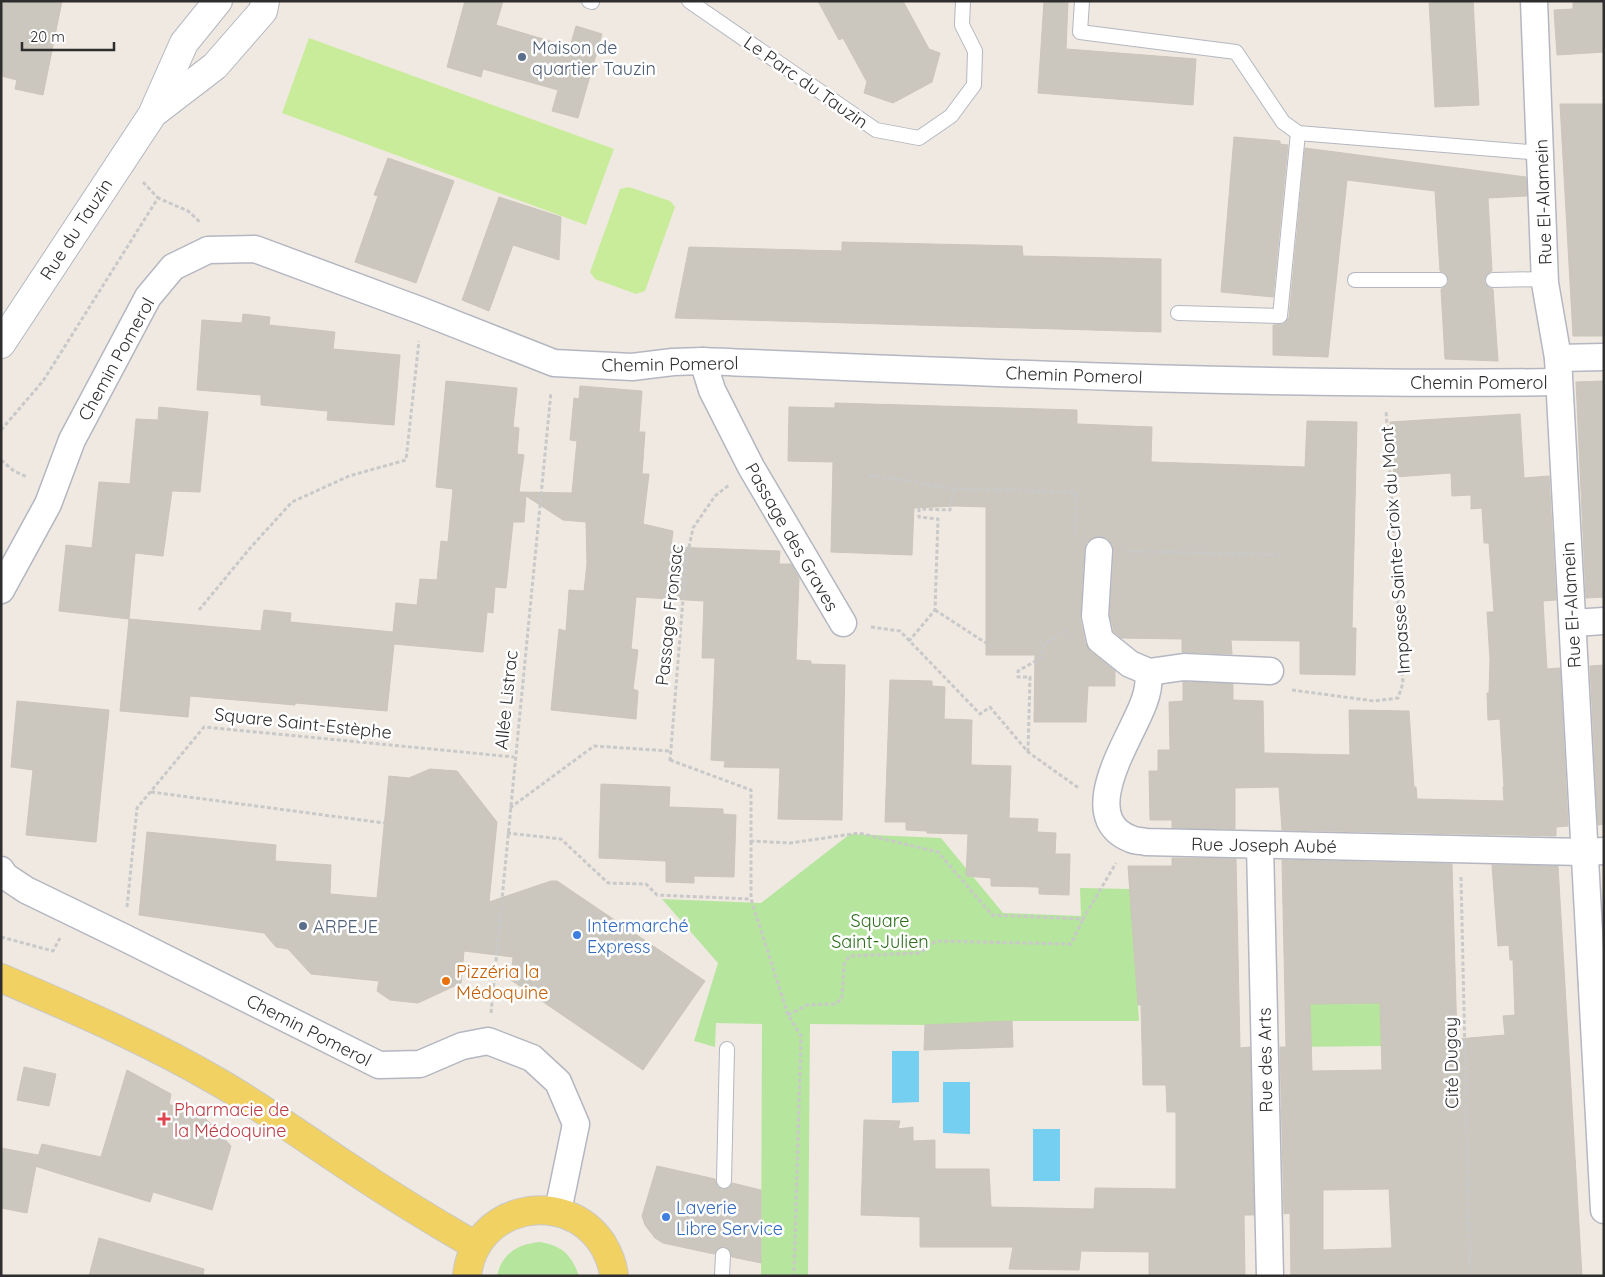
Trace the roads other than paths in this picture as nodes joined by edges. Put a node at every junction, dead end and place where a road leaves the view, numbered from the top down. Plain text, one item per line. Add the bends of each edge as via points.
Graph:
1 (218, 1) edge
2 (265, 1) edge
3 (689, 1) edge
4 (963, 1) edge
5 (1082, 1) edge
6 (1534, 1) edge
7 (152, 115) junction
8 (1298, 133) junction
9 (1541, 153) junction
10 (1545, 279) junction
11 (1355, 280) dead end
12 (1440, 280) dead end
13 (1493, 280) dead end
14 (1178, 313) dead end
15 (1, 344) edge
16 (1604, 357) edge
17 (703, 361) junction
18 (1558, 370) junction
19 (1099, 551) road end
20 (1, 590) edge
21 (1604, 622) edge
22 (843, 623) road end
23 (1573, 623) junction
24 (1270, 671) road end
25 (1149, 672) junction
26 (1260, 845) junction
27 (1594, 851) edge
28 (1, 870) edge
29 (1, 978) edge
30 (727, 1049) dead end
31 (724, 1181) dead end
32 (1604, 1210) edge
33 (558, 1211) junction
34 (476, 1246) junction
35 (722, 1255) dead end
36 (467, 1276) edge
37 (614, 1276) edge
38 (722, 1276) edge
39 (1270, 1276) edge

1 - 7 street, Rue du Tauzin via 184,43
2 - 7 street, Rue du Tauzin via 263,11 215,66
3 - 4 lane, Le Parc du Tauzin via 876,130 918,138 951,116 974,85 975,51 962,25
5 - 8 lane via 1080,32 1236,52 1283,122
6 - 9 street, Rue El-Alamein
7 - 15 street, Rue du Tauzin
8 - 9 lane
8 - 14 lane via 1280,316
9 - 10 street, Rue El-Alamein
10 - 13 lane
10 - 18 street, Rue El-Alamein
11 - 12 lane
16 - 18 street, Chemin Pomerol
17 - 18 street, Chemin Pomerol via 1055,376 1385,382
17 - 20 street, Chemin Pomerol via 632,367 554,362 255,249 208,250 173,267 148,297 72,440 48,504
17 - 22 street, Passage des Graves via 712,390 751,467
18 - 23 street, Rue El-Alamein
19 - 25 street via 1095,616 1100,640 1130,664
21 - 23 street
23 - 27 street, Rue El-Alamein
24 - 25 street via 1184,667
25 - 26 street, Rue Joseph Aubé via 1144,704 1112,773 1106,804 1108,819 1130,839 1146,842
26 - 27 street, Rue Joseph Aubé
26 - 39 street, Rue des Arts
27 - 32 street, Rue El-Alamein
28 - 33 street, Chemin Pomerol via 26,890 379,1065 420,1064 462,1046 488,1041 532,1058 558,1082 576,1124
29 - 34 main road via 127,1032 220,1082
30 - 31 lane
33 - 34 main road via 534,1209 511,1215 491,1228
33 - 37 main road via 595,1233 608,1252
34 - 36 main road
35 - 38 lane

